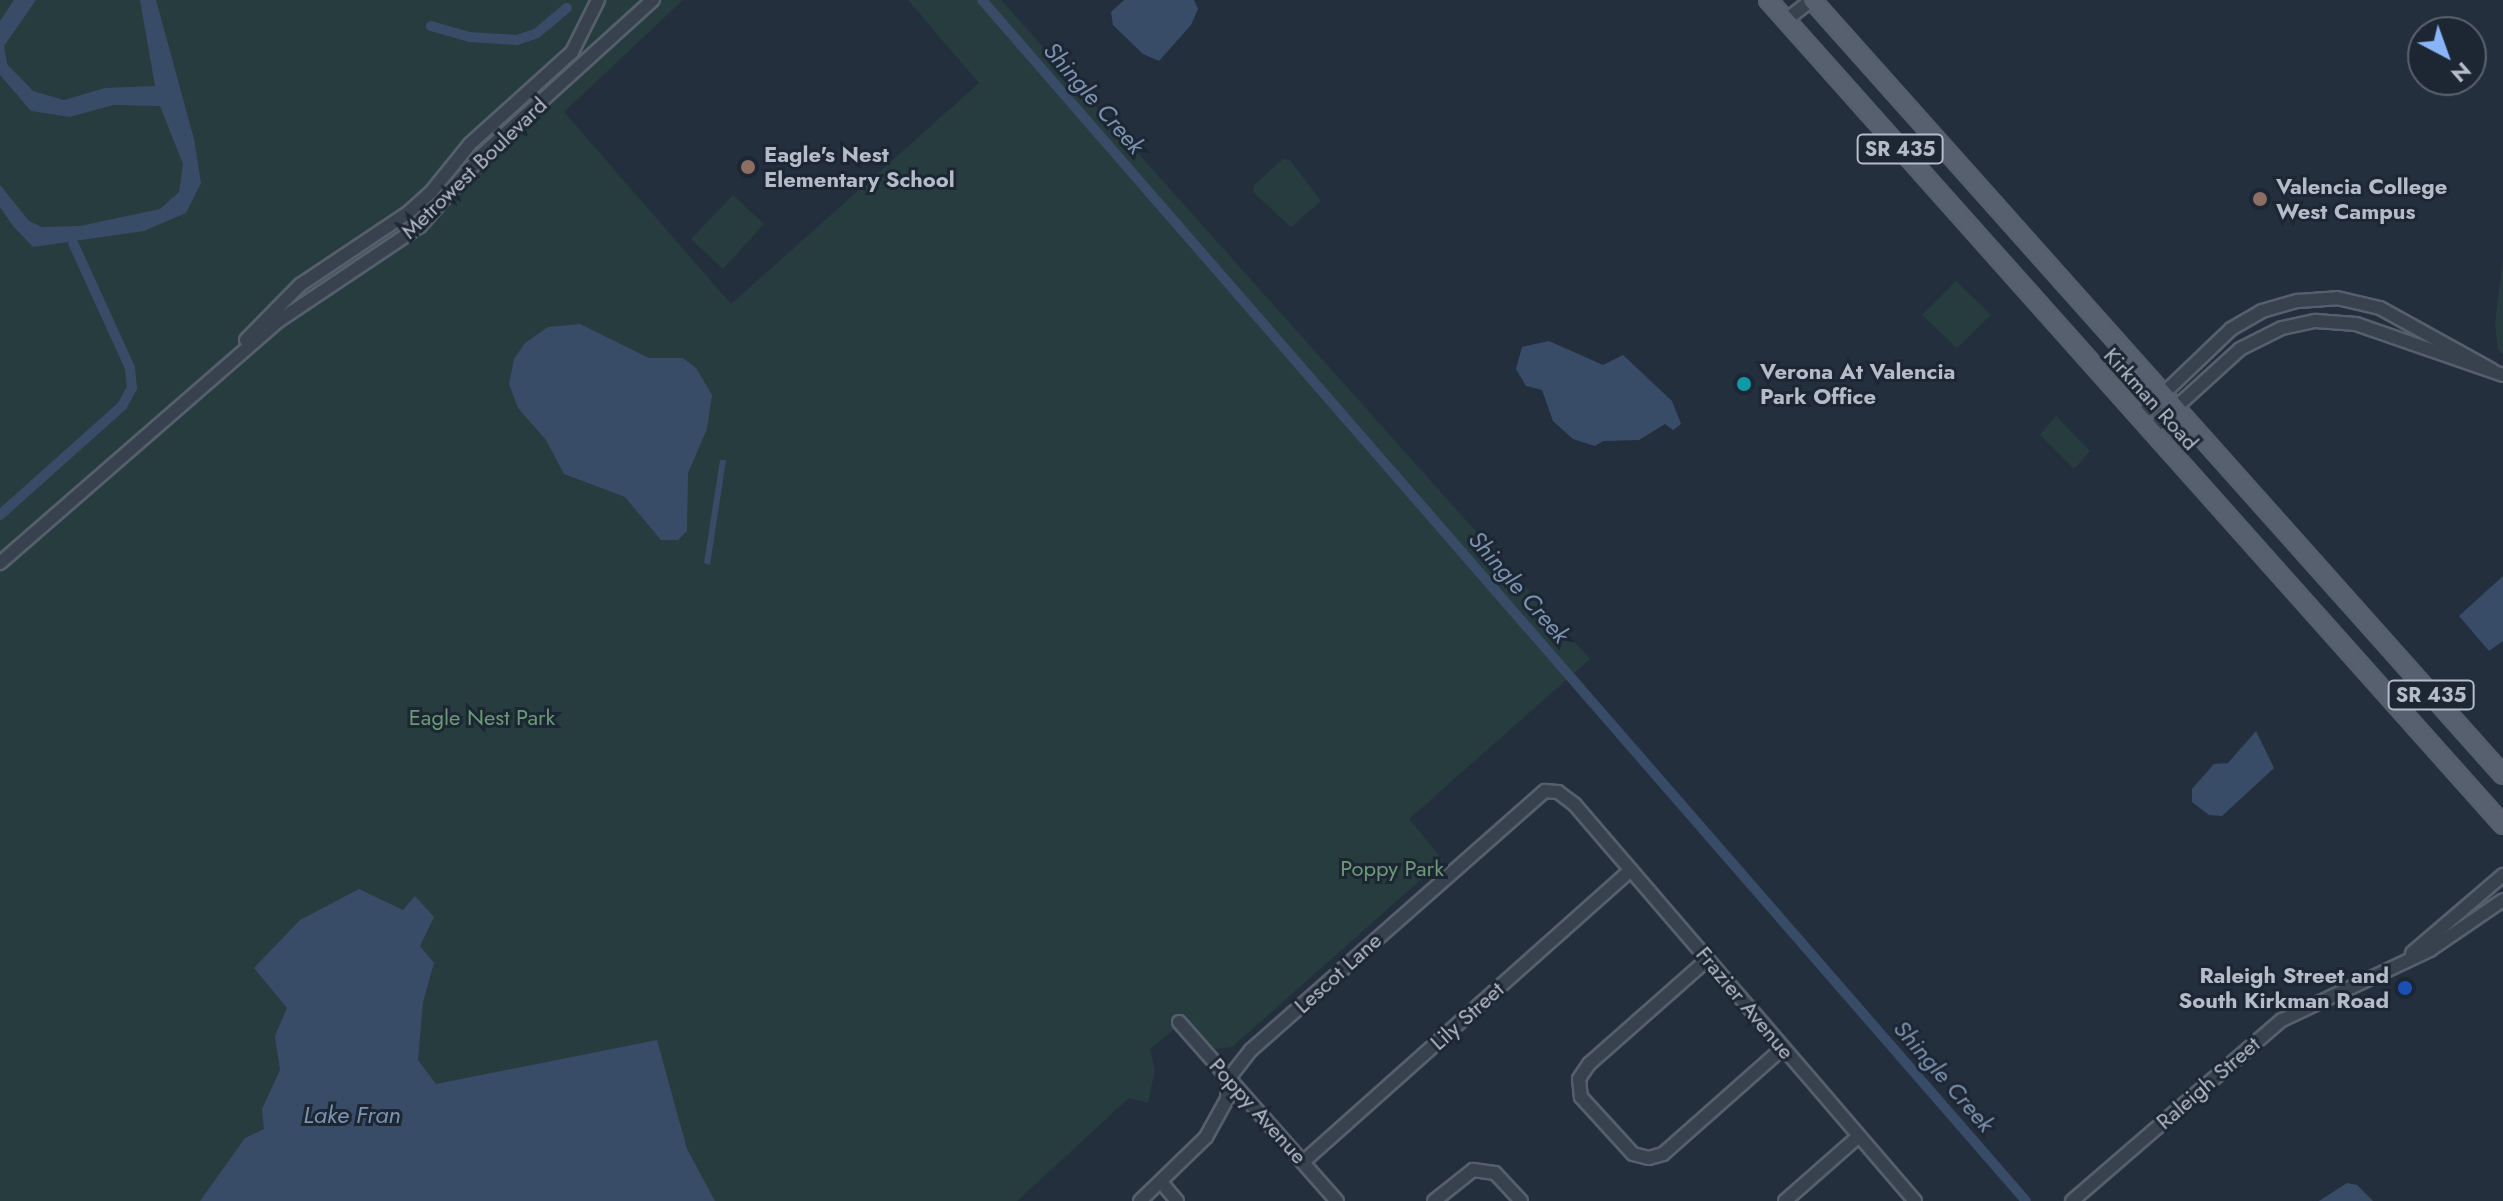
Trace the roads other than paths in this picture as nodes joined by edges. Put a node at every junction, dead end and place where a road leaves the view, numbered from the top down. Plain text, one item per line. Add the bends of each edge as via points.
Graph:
1 (598, 0) edge
2 (653, 0) edge
3 (1812, 0) edge
4 (1775, 2) edge
5 (1786, 20) junction
6 (561, 63) junction
7 (573, 75) junction
8 (328, 266) junction
9 (335, 281) junction
10 (2498, 373) edge
11 (207, 379) junction
12 (2162, 395) junction
13 (2175, 410) junction
14 (2138, 418) junction
15 (2150, 431) junction
16 (0, 563) edge
17 (2503, 775) edge
18 (1575, 805) joint
19 (2503, 825) edge
20 (1631, 870) junction
21 (2503, 875) edge
22 (2503, 900) edge
23 (1708, 959) junction
24 (2400, 963) junction
25 (1179, 1022) dead end
26 (1783, 1048) junction
27 (1229, 1078) junction
28 (1859, 1136) junction
29 (1303, 1162) junction
30 (1161, 1182) junction
31 (1140, 1201) edge
32 (1177, 1201) edge
33 (1337, 1201) edge
34 (1434, 1201) edge
35 (1521, 1201) edge
36 (1785, 1201) edge
37 (1915, 1201) edge
38 (2072, 1201) edge

1 - 6 street, Metrowest Boulevard
2 - 7 street, Metrowest Boulevard
3 - 5 street
3 - 12 main road, Kirkman Road / SR 435
4 - 5 main road, Kirkman Road / SR 435
5 - 14 main road, Kirkman Road / SR 435
6 - 7 street
6 - 8 street, Metrowest Boulevard via 498,116 409,212
7 - 9 street, Metrowest Boulevard via 484,153 420,226
8 - 9 street
8 - 11 street, Metrowest Boulevard via 285,297
9 - 11 street, Metrowest Boulevard
10 - 12 street via 2380,308 2337,298 2262,311 2231,329
10 - 13 street via 2356,324 2316,321 2282,328 2240,349
11 - 16 street, Metrowest Boulevard
12 - 13 main road, Kirkman Road / SR 435
12 - 14 street
13 - 15 street
13 - 17 main road, Kirkman Road / SR 435
14 - 15 main road, Kirkman Road / SR 435
15 - 19 main road, Kirkman Road / SR 435
18 - 20 street, Frazier Avenue
18 - 27 street, Lescot Lane via 1558,792 1545,791 1533,798 1251,1050
20 - 23 street, Frazier Avenue
20 - 29 street, Lily Street
21 - 24 street, Raleigh Street
22 - 24 street, Raleigh Street via 2479,921
23 - 26 street, Frazier Avenue
23 - 26 street via 1589,1064 1579,1079 1581,1097 1633,1154 1649,1158 1663,1154
24 - 38 street, Raleigh Street via 2282,1020
25 - 27 street, Poppy Avenue
26 - 28 street, Frazier Avenue
27 - 29 street, Poppy Avenue
27 - 30 street, Lescot Lane via 1218,1119
28 - 36 street
28 - 37 street, Frazier Avenue
29 - 33 street, Poppy Avenue
30 - 31 street, Lescot Lane
30 - 32 street
34 - 35 street via 1473,1170 1495,1173

